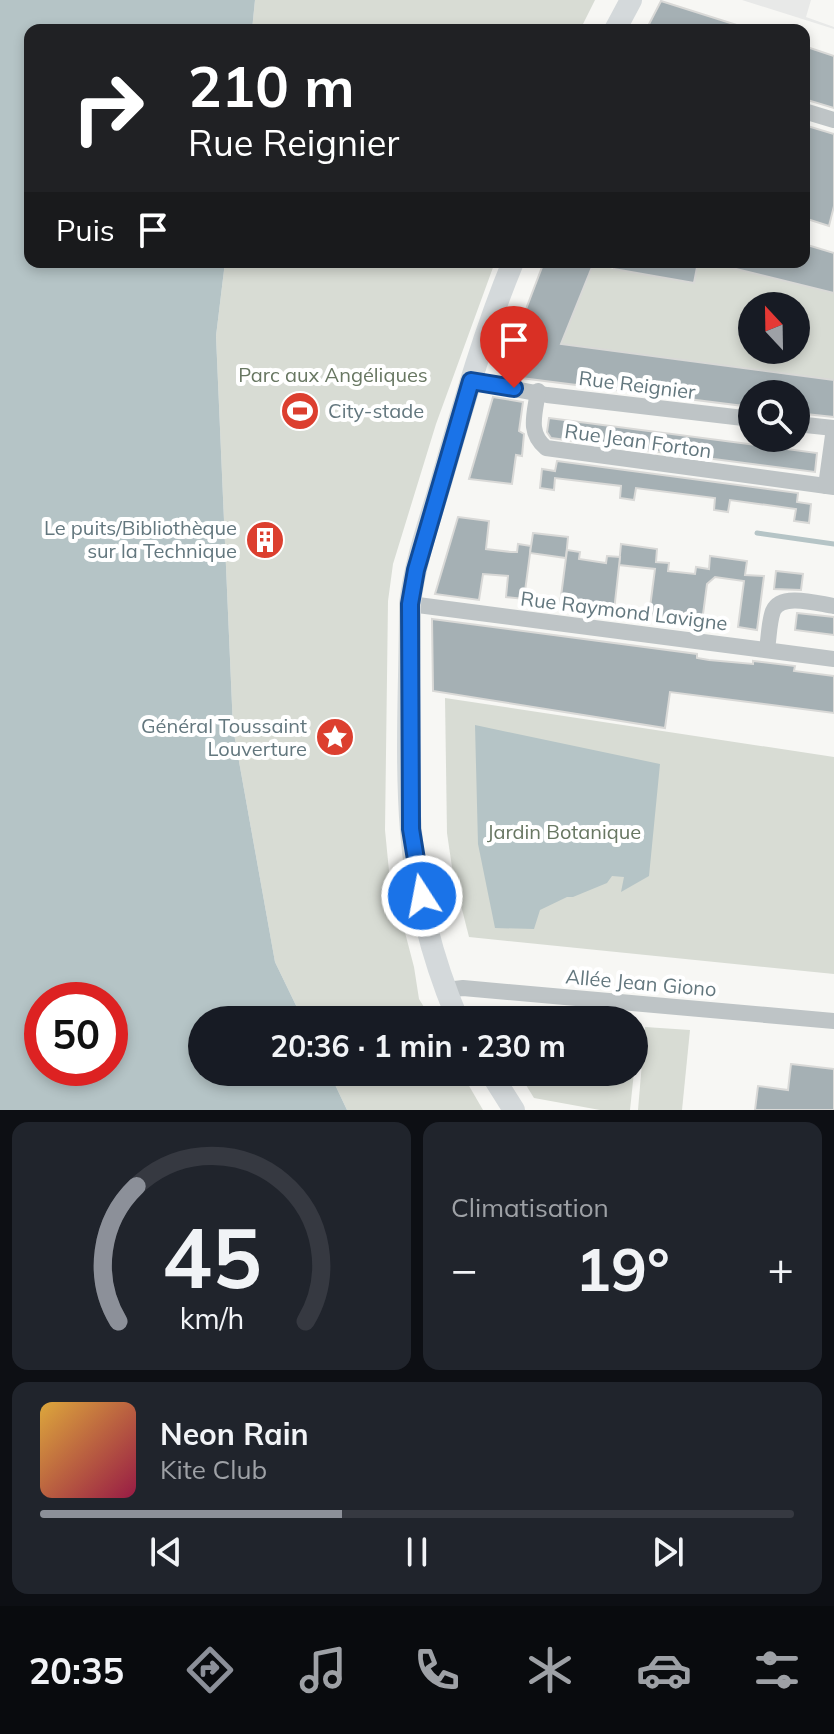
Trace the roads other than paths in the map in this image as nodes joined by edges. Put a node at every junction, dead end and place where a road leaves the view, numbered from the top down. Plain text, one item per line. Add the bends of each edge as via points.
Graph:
1 (631, 0) edge
2 (618, 24) edge
3 (810, 113) edge
4 (834, 120) edge
5 (510, 268) edge
6 (471, 381) junction
7 (538, 391) junction
8 (738, 417) edge
9 (810, 425) edge
10 (834, 428) edge
11 (830, 486) edge
12 (410, 604) junction
13 (834, 606) edge
14 (767, 649) junction
15 (834, 659) edge
16 (446, 990) junction
17 (452, 1006) edge
18 (834, 1021) edge
19 (499, 1086) edge
20 (514, 1110) edge

1 - 2 main road
3 - 4 street
5 - 6 main road
6 - 7 street, Rue Reignier
6 - 12 main road
7 - 8 street, Rue Reignier
7 - 11 street, Rue Jean Forton via 533,432 546,448
9 - 10 street
10 - 11 street
12 - 14 street, Rue Raymond Lavigne
12 - 16 main road via 411,829 415,867
13 - 14 street via 785,600 778,604
14 - 15 street, Rue Raymond Lavigne
16 - 17 main road
16 - 18 street, Allée Jean Giono
19 - 20 main road

